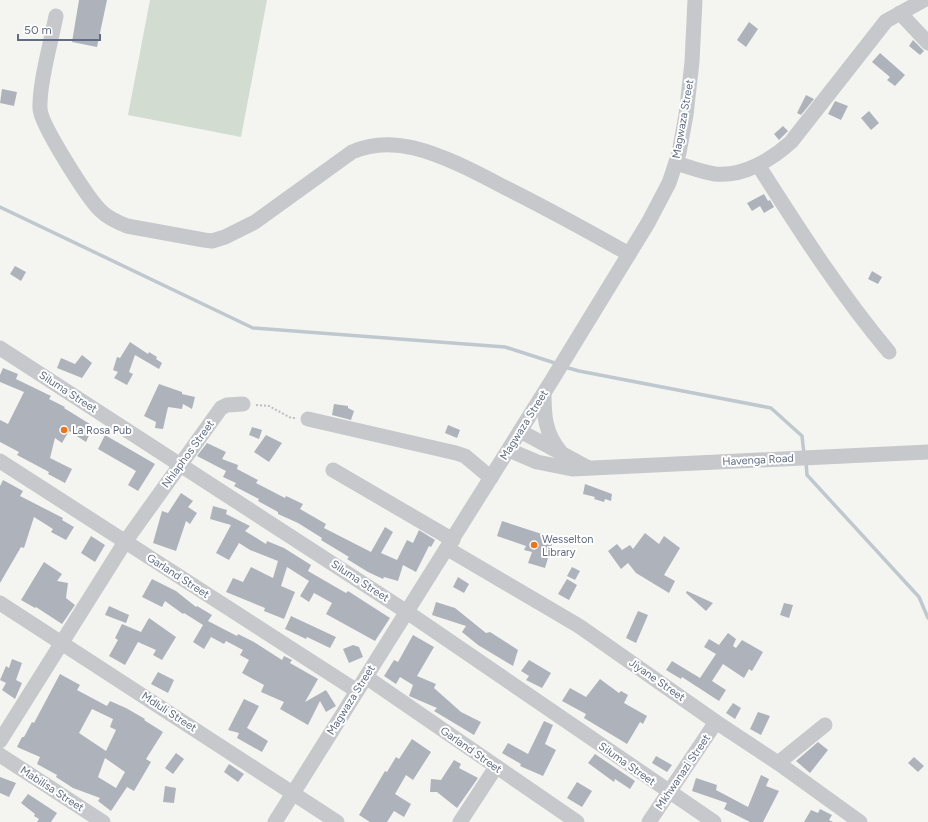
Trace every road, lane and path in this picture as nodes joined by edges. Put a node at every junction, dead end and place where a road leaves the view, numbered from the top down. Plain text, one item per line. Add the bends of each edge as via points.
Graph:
1 (695, 0) edge
2 (924, 0) edge
3 (900, 13) junction
4 (56, 16) dead end
5 (928, 43) edge
6 (676, 163) junction
7 (758, 165) junction
8 (629, 254) junction
9 (0, 348) edge
10 (889, 352) dead end
11 (544, 394) junction
12 (243, 404) joint
13 (308, 419) joint
14 (520, 431) junction
15 (508, 450) junction
16 (928, 452) edge
17 (562, 454) junction
18 (0, 461) edge
19 (180, 465) junction
20 (588, 467) junction
21 (333, 470) dead end
22 (491, 478) junction
23 (125, 542) junction
24 (450, 545) junction
25 (0, 603) edge
26 (407, 612) junction
27 (61, 642) junction
28 (366, 677) junction
29 (357, 691) junction
30 (716, 722) junction
31 (825, 725) dead end
32 (0, 741) edge
33 (0, 755) edge
34 (778, 763) junction
35 (496, 767) junction
36 (668, 792) junction
37 (293, 793) junction
38 (840, 816) edge
39 (103, 822) edge
40 (275, 822) edge
41 (337, 822) edge
42 (460, 822) edge
43 (577, 822) edge
44 (650, 822) edge
45 (714, 822) edge
46 (860, 822) edge

1 - 6 street, Magwaza Street via 692,62 684,132
2 - 3 street
3 - 5 street
3 - 7 street via 886,21 791,142
4 - 8 street via 40,100 42,117 50,136 96,205 107,216 127,226 199,240 216,240 255,222 352,152 367,146 381,145 419,150 474,172 570,220
6 - 7 street via 716,174 743,171
6 - 8 street, Magwaza Street via 669,183
7 - 10 street via 839,288
8 - 11 street, Magwaza Street
9 - 19 street, Siluma Street
11 - 14 street, Magwaza Street
11 - 17 street via 547,430
12 - 13 path via 269,406 292,418
12 - 19 street, Nhlaphos Street via 221,408
13 - 22 street via 456,453 465,456
14 - 15 street, Magwaza Street
14 - 17 street, Havenga Road
15 - 20 street, Havenga Road via 554,467
15 - 22 street, Magwaza Street
16 - 20 street, Havenga Road
17 - 20 street, Havenga Road
18 - 23 street, Garland Street
19 - 23 street, Nhlaphos Street
19 - 26 street, Siluma Street
21 - 24 street, Jiyane Street
22 - 24 street, Magwaza Street
23 - 27 street, Nhlaphos Street
23 - 29 street, Garland Street
24 - 26 street, Magwaza Street
24 - 30 street, Jiyane Street via 579,626
25 - 27 street, Mdluli Street
26 - 28 street, Magwaza Street
26 - 36 street, Siluma Street
27 - 32 street, Nhlaphos Street
27 - 37 street, Mdluli Street
28 - 29 street, Magwaza Street
28 - 35 street, Garland Street
29 - 37 street, Magwaza Street
30 - 34 street, Jiyane Street
30 - 36 street, Mkhwanazi Street
31 - 34 street
33 - 39 street, Mabilisa Street
34 - 38 street, Jiyane Street
35 - 42 street
35 - 43 street, Garland Street
36 - 44 street, Mkhwanazi Street
36 - 45 street, Siluma Street
37 - 40 street, Magwaza Street
37 - 41 street, Mdluli Street
38 - 46 street, Jiyane Street

